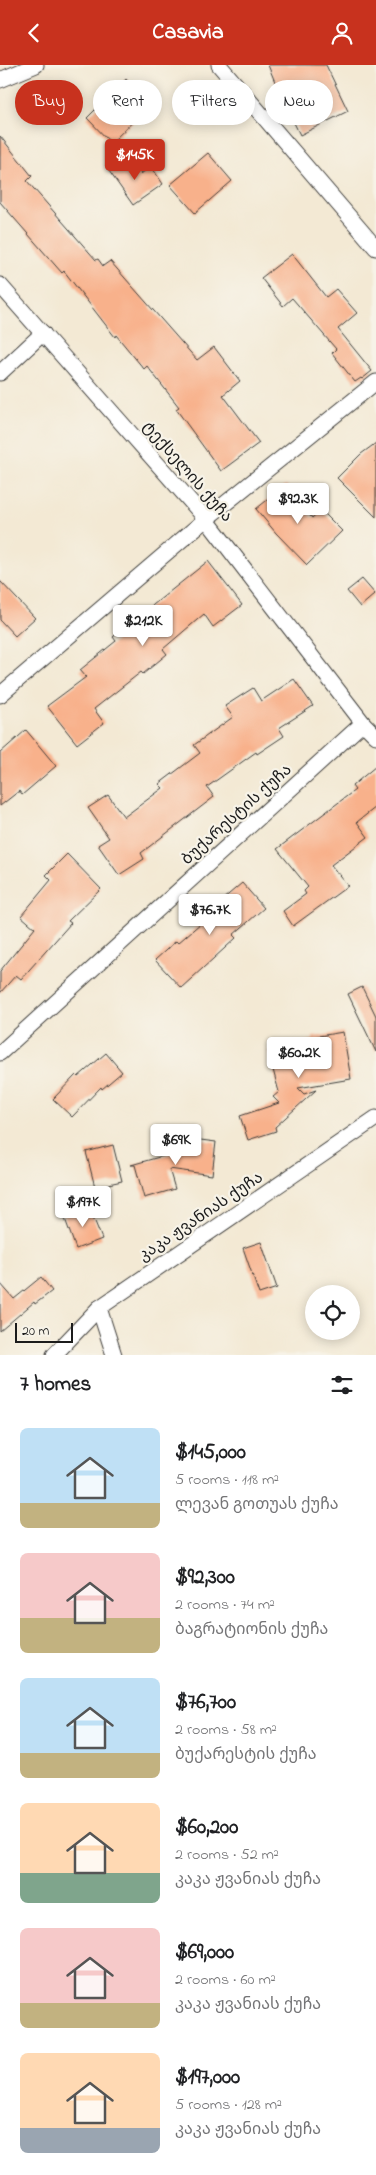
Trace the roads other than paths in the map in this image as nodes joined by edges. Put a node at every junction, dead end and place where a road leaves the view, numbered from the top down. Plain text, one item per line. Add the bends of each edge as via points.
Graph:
1 (36, 65) edge
2 (219, 65) edge
3 (0, 80) edge
4 (376, 248) edge
5 (0, 285) edge
6 (43, 333) junction
7 (0, 373) edge
8 (376, 383) edge
9 (206, 519) junction
10 (0, 695) edge
11 (364, 723) junction
12 (376, 736) edge
13 (0, 1053) edge
14 (376, 1120) edge
15 (99, 1308) junction
16 (54, 1355) edge
17 (114, 1355) edge

1 - 3 street
2 - 4 street
5 - 6 street, ტექსელის ქუჩა
6 - 7 street
6 - 9 street, ტექსელის ქუჩა
8 - 9 street
9 - 10 street
9 - 11 street, ტექსელის ქუჩა
11 - 12 street, ტექსელის ქუჩა
11 - 13 street, ბუქარესტის ქუჩა
14 - 15 street, კაკა ჟვანიას ქუჩა
15 - 16 street, კაკა ჟვანიას ქუჩა
15 - 17 street

